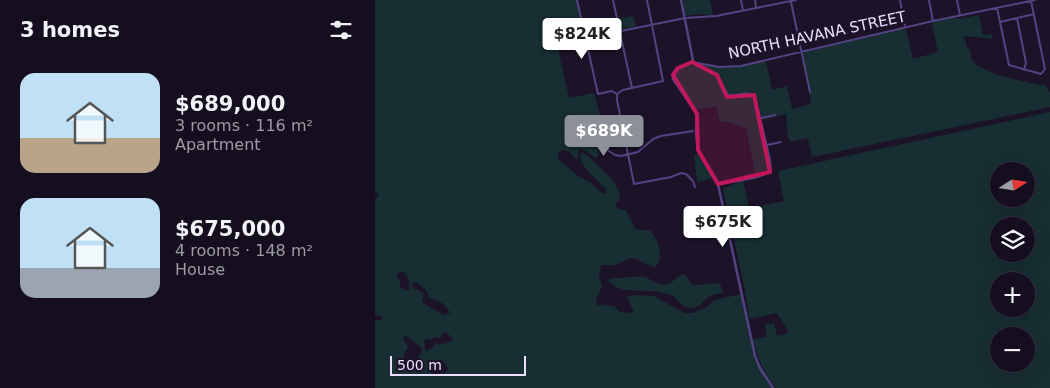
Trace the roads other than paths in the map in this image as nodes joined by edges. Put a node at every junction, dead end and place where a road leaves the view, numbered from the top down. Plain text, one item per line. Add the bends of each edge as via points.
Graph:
1 (577, 0) edge
2 (613, 0) edge
3 (647, 0) edge
4 (681, 0) edge
5 (741, 0) edge
6 (755, 0) edge
7 (769, 0) edge
8 (796, 0) edge
9 (900, 0) edge
10 (929, 0) edge
11 (957, 0) edge
12 (1013, 0) edge
13 (1035, 0) edge
14 (791, 1) edge
15 (1031, 1) edge
16 (770, 5) junction
17 (1014, 5) junction
18 (756, 8) junction
19 (997, 8) junction
20 (743, 11) junction
21 (1034, 14) junction
22 (960, 16) junction
23 (685, 18) junction
24 (1017, 18) junction
25 (933, 21) junction
26 (1000, 22) junction
27 (652, 25) junction
28 (905, 27) junction
29 (620, 31) junction
30 (586, 38) junction
31 (801, 52) junction
32 (694, 62) junction
33 (1024, 70) junction
34 (632, 88) junction
35 (810, 92) dead end
36 (617, 94) junction
37 (775, 115) dead end
38 (761, 118) junction
39 (597, 129) dead end
40 (693, 131) dead end
41 (602, 138) junction
42 (598, 141) dead end
43 (781, 142) dead end
44 (767, 145) junction
45 (628, 155) junction
46 (718, 184) junction
47 (695, 187) dead end
48 (773, 388) edge

1 - 30 street
2 - 29 street
3 - 27 street
4 - 23 street
5 - 20 street
6 - 18 street
7 - 16 street
8 - 14 street
9 - 28 street
10 - 25 street
11 - 22 street
12 - 17 street
13 - 15 street, NORTH HAVANA STREET
14 - 16 street
14 - 31 street
15 - 17 street, NORTH HAVANA STREET
15 - 21 street
16 - 18 street
17 - 19 street, NORTH HAVANA STREET
18 - 20 street
19 - 22 street, NORTH HAVANA STREET
19 - 26 street
20 - 23 street
21 - 24 street
21 - 33 street via 1045,69 1039,74
22 - 25 street, NORTH HAVANA STREET
23 - 27 street
23 - 32 street
24 - 26 street
24 - 33 street
25 - 28 street, NORTH HAVANA STREET
26 - 33 street via 1010,66
27 - 29 street
27 - 34 street via 663,81
28 - 31 street, NORTH HAVANA STREET
29 - 30 street
29 - 34 street
30 - 36 street via 598,94
31 - 32 street, NORTH HAVANA STREET via 736,66 719,67
31 - 35 street
32 - 38 street via 715,73 728,95 753,94
32 - 46 street via 676,69 673,79 697,114 698,150
34 - 36 street
36 - 45 street
37 - 38 street
38 - 44 street
39 - 41 street
40 - 45 street via 657,137 641,150
41 - 42 street
41 - 45 street via 612,153
43 - 44 street
44 - 46 street via 771,171
45 - 47 street via 634,184 681,173 687,174
46 - 48 street via 755,356

